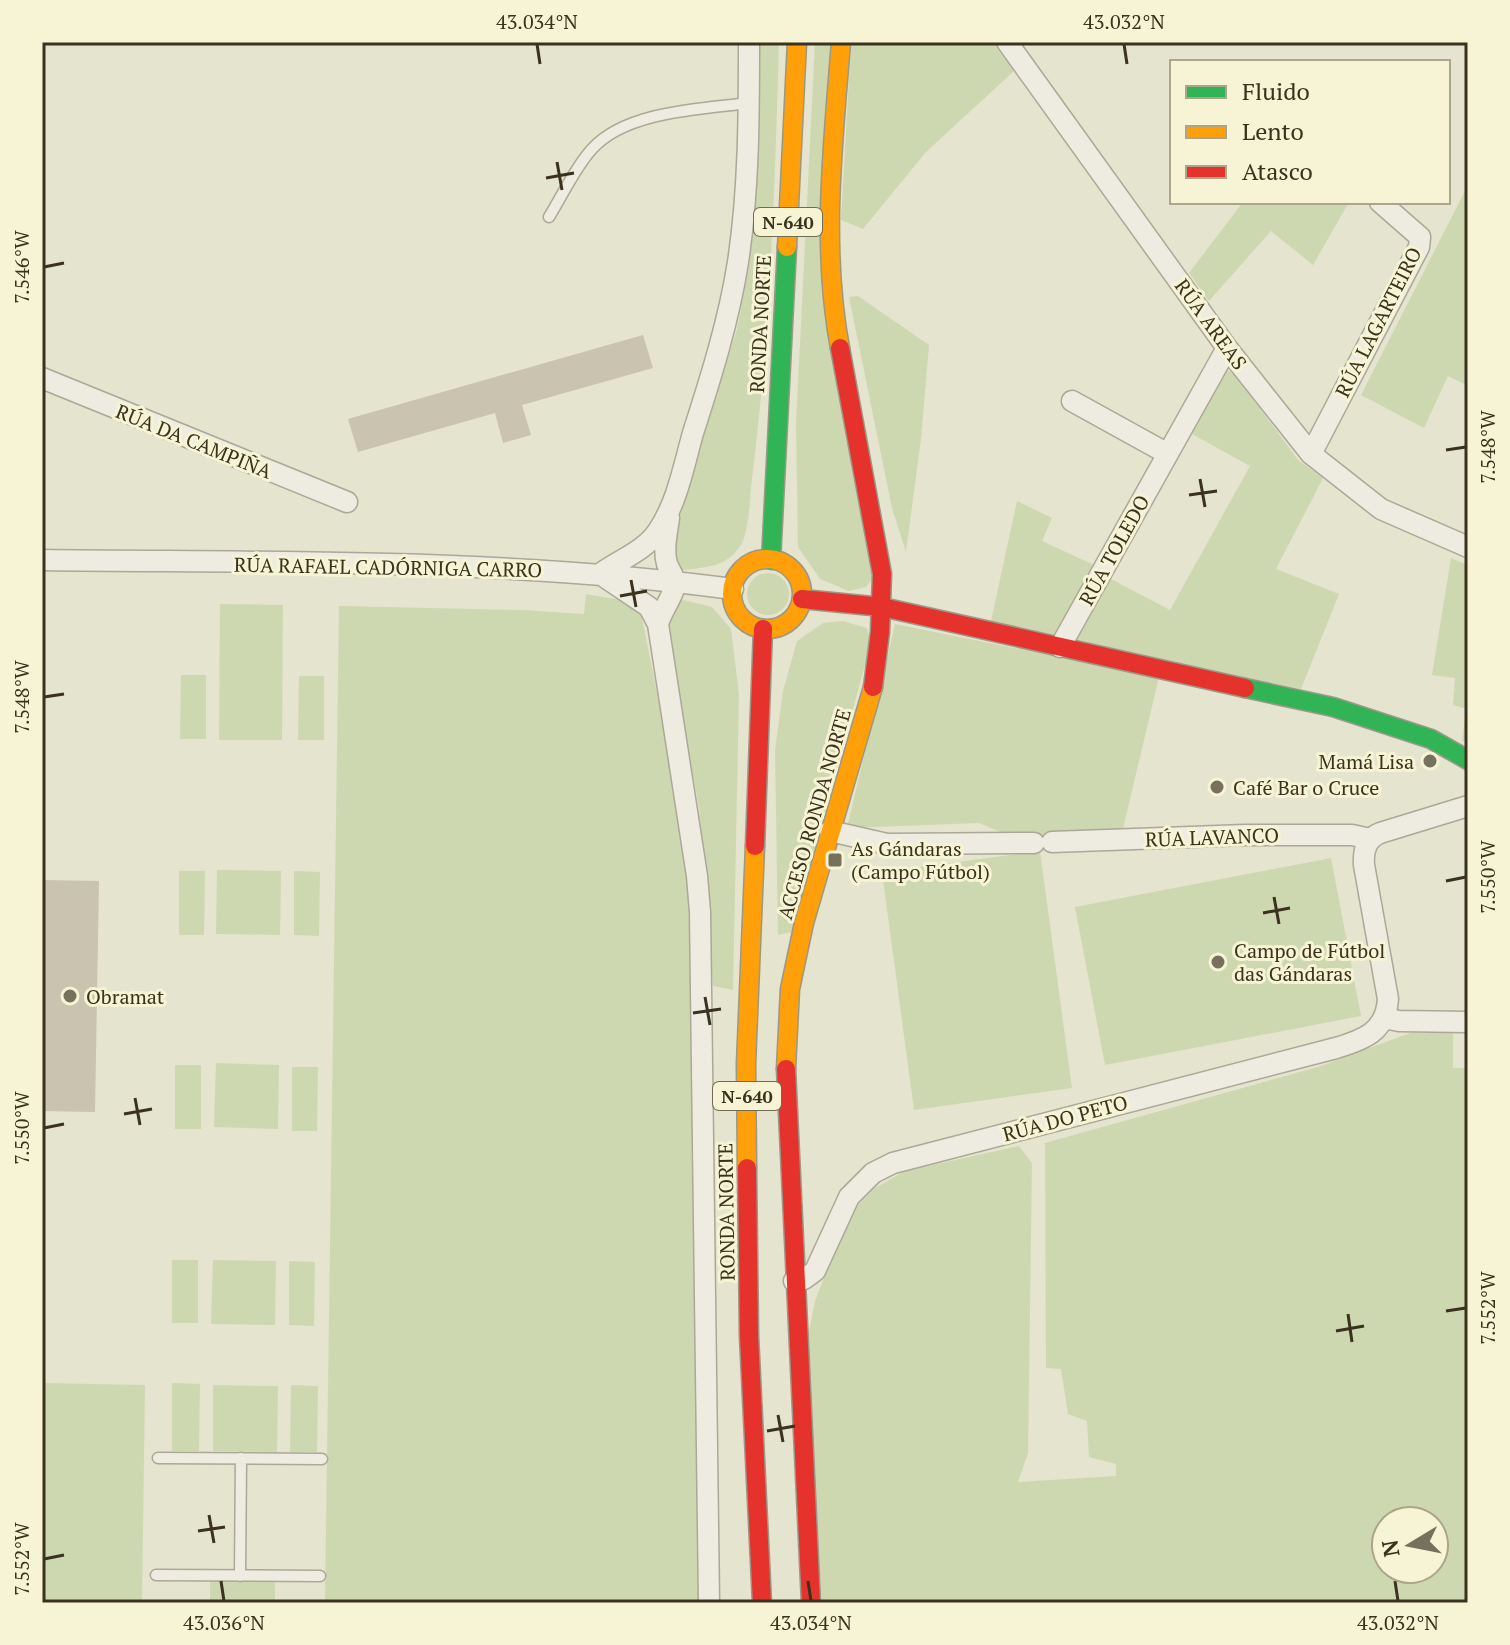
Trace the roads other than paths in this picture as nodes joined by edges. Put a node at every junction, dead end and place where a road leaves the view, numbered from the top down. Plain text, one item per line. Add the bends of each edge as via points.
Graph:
1 (749, 42) edge
2 (797, 42) edge
3 (841, 42) edge
4 (1007, 42) edge
5 (749, 103) junction
6 (1382, 204) edge
7 (549, 217) dead end
8 (1227, 348) junction
9 (42, 378) edge
10 (1072, 401) dead end
11 (1168, 454) junction
12 (1311, 454) junction
13 (347, 502) dead end
14 (671, 505) junction
15 (1468, 547) edge
16 (42, 560) edge
17 (771, 560) junction
18 (600, 574) junction
19 (675, 582) junction
20 (733, 589) junction
21 (802, 599) junction
22 (882, 607) junction
23 (658, 624) junction
24 (763, 629) junction
25 (1060, 647) junction
26 (1468, 760) edge
27 (1468, 806) edge
28 (830, 831) junction
29 (1372, 837) junction
30 (1384, 1018) junction
31 (1468, 1022) edge
32 (794, 1281) junction
33 (158, 1458) dead end
34 (241, 1458) junction
35 (322, 1459) dead end
36 (156, 1575) dead end
37 (240, 1576) junction
38 (320, 1576) dead end
39 (709, 1603) edge
40 (762, 1603) edge
41 (811, 1603) edge

1 - 5 street
2 - 17 main road, RONDA NORTE / N-640
3 - 22 main road, ACCESO RONDA NORTE via 830,188 831,302 882,574
4 - 8 street, RÚA AREAS
5 - 7 lane via 622,126 592,148
5 - 14 street via 746,195 728,315
6 - 12 street, RÚA LAGARTEIRO via 1420,237 1419,247
8 - 11 street, RÚA TOLEDO
8 - 12 street, RÚA AREAS
9 - 13 street, RÚA DA CAMPIÑA
10 - 11 street
11 - 25 street, RÚA TOLEDO
12 - 15 street, RÚA AREAS via 1381,509
14 - 18 street via 657,533
14 - 19 street via 665,548
16 - 18 street, RÚA RAFAEL CADÓRNIGA CARRO
17 - 20 main road via 750,564
17 - 21 main road via 791,569
18 - 19 street, RÚA RAFAEL CADÓRNIGA CARRO
18 - 23 street via 649,607
19 - 20 street, RÚA RAFAEL CADÓRNIGA CARRO
19 - 23 street
20 - 24 main road via 743,620
21 - 22 main road
21 - 24 main road via 793,619
22 - 25 main road
22 - 28 main road, ACCESO RONDA NORTE via 872,692
23 - 39 street via 700,912
24 - 40 main road, RONDA NORTE / N-640 via 746,1064 749,1336
25 - 26 main road via 1333,707 1431,739
27 - 29 street
28 - 29 street, RÚA LAVANCO via 887,844
28 - 32 main road, ACCESO RONDA NORTE via 790,989 785,1049
29 - 30 street via 1364,858 1388,986
30 - 31 street
30 - 32 street, RÚA DO PETO via 1371,1035 1346,1045 893,1163 873,1173 849,1197 815,1271
32 - 41 main road, ACCESO RONDA NORTE
33 - 34 lane
34 - 35 lane
34 - 37 lane
36 - 37 lane
37 - 38 lane

